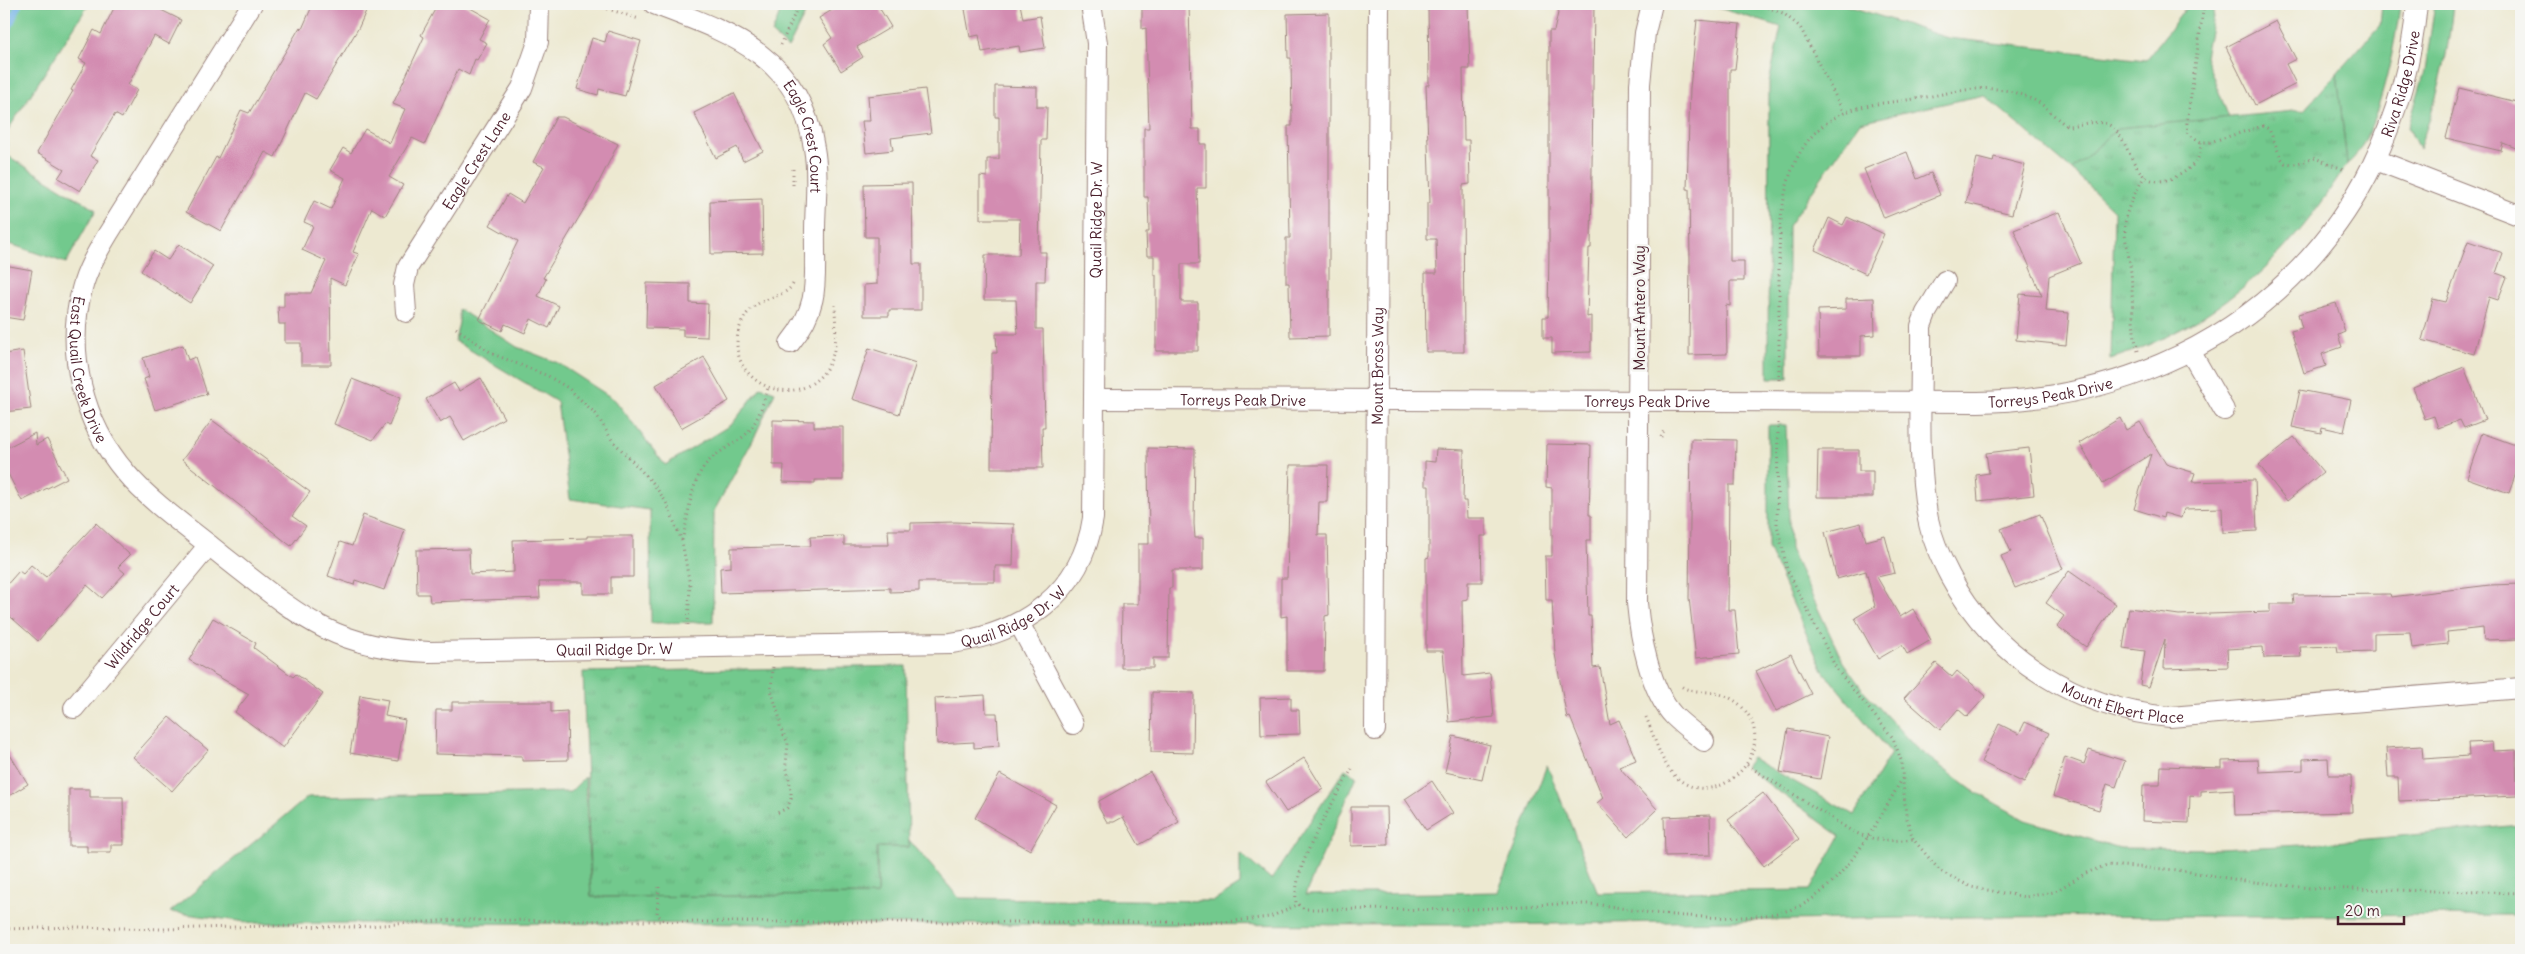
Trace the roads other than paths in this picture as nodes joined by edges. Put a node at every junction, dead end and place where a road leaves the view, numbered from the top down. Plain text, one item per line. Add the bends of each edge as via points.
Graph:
1 (252, 4) edge
2 (539, 4) edge
3 (1091, 4) edge
4 (1378, 4) edge
5 (1652, 4) edge
6 (2417, 4) edge
7 (650, 13) edge
8 (2376, 160) junction
9 (2521, 216) edge
10 (1945, 281) dead end
11 (406, 312) dead end
12 (790, 343) dead end
13 (2190, 351) junction
14 (1095, 399) junction
15 (1377, 401) junction
16 (1639, 401) junction
17 (1921, 403) junction
18 (2224, 410) dead end
19 (209, 545) junction
20 (1019, 623) junction
21 (368, 646) joint
22 (2521, 688) edge
23 (74, 708) dead end
24 (1073, 724) dead end
25 (1375, 730) dead end
26 (1704, 741) dead end

1 - 19 street, East Quail Creek Drive via 97,253 82,288 76,324 77,369 84,397 105,444 135,483
2 - 11 street, Eagle Crest Lane via 538,42 522,88 408,267 404,285
3 - 14 street, Quail Ridge Dr. W via 1097,43
4 - 15 street, Mount Bross Way
5 - 16 street, Mount Antero Way via 1640,84
6 - 8 street, Riva Ridge Drive via 2414,39 2404,83
7 - 12 street, Eagle Crest Court via 730,35 760,52 780,72 799,100 814,148 814,301 803,328
8 - 9 street
8 - 13 street, Torreys Peak Drive via 2341,217 2287,282 2251,313
10 - 17 street, Mount Elbert Place via 1921,326
13 - 17 street, Torreys Peak Drive via 2134,376 2051,397 1999,402
13 - 18 street
14 - 15 street, Torreys Peak Drive
14 - 20 street, Quail Ridge Dr. W via 1094,511 1088,542 1076,568 1058,593
15 - 16 street, Torreys Peak Drive
15 - 25 street, Mount Bross Way
16 - 17 street, Torreys Peak Drive
16 - 26 street, Mount Antero Way via 1639,620 1659,694 1674,716
17 - 22 street, Mount Elbert Place via 1923,482 1928,522 1956,587 1976,617 2007,649 2038,672 2081,696 2129,712 2182,718
19 - 21 street, East Quail Creek Drive via 302,617
19 - 23 street, Wildridge Court
20 - 21 street, Quail Ridge Dr. W via 995,634 951,643 429,652
20 - 24 street

